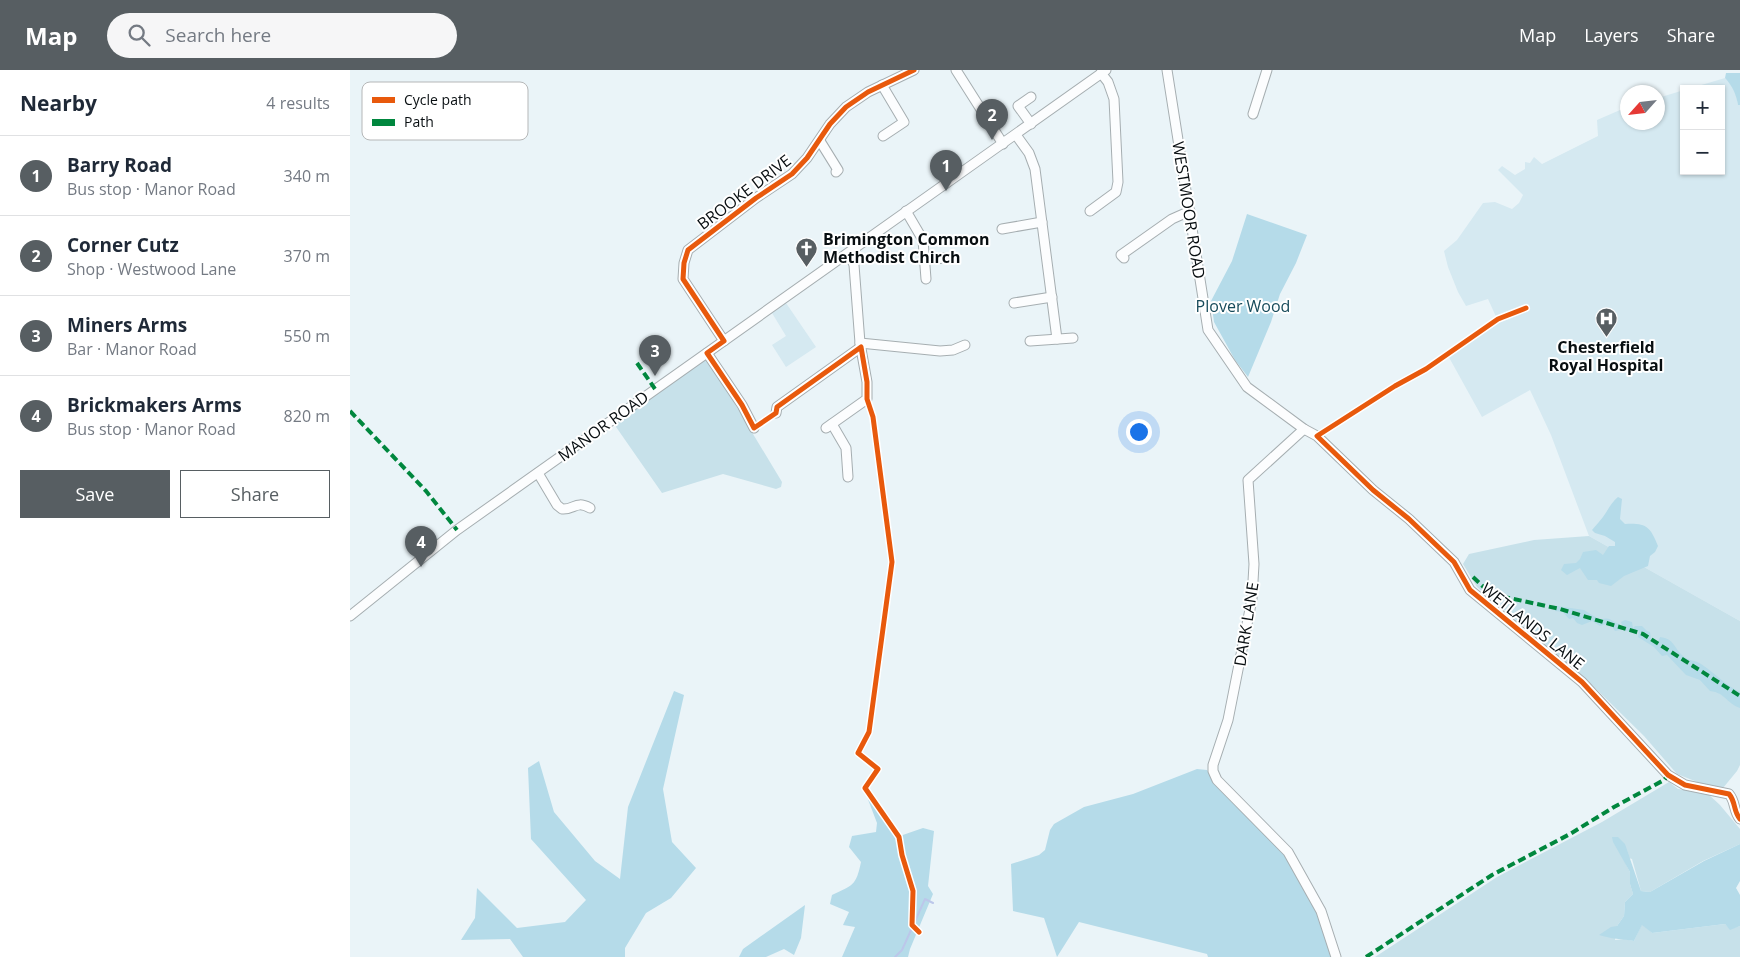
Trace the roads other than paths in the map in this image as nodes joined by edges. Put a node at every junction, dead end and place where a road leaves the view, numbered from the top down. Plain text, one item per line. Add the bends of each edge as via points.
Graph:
1 (914, 70) edge
2 (956, 70) edge
3 (1167, 70) edge
4 (1267, 70) edge
5 (1103, 72) edge
6 (882, 85) junction
7 (1031, 97) dead end
8 (1253, 114) dead end
9 (1031, 124) junction
10 (1016, 135) junction
11 (883, 136) dead end
12 (820, 141) junction
13 (1002, 144) junction
14 (836, 172) dead end
15 (906, 211) junction
16 (1190, 211) junction
17 (1090, 212) dead end
18 (1042, 222) junction
19 (1002, 229) dead end
20 (849, 253) junction
21 (944, 258) dead end
22 (1124, 258) dead end
23 (925, 260) junction
24 (926, 279) dead end
25 (1052, 297) junction
26 (1014, 303) dead end
27 (1073, 338) dead end
28 (1057, 339) junction
29 (724, 341) junction
30 (1030, 341) dead end
31 (861, 345) junction
32 (965, 345) dead end
33 (707, 353) junction
34 (776, 413) dead end
35 (754, 428) dead end
36 (1304, 429) junction
37 (538, 473) junction
38 (848, 477) dead end
39 (590, 508) dead end
40 (350, 616) edge
41 (1740, 819) edge
42 (1336, 957) edge

1 - 6 street, BROOKE DRIVE
2 - 13 street
3 - 16 street, WESTMOOR ROAD
4 - 8 street
5 - 9 street, MANOR ROAD
5 - 17 street via 1114,98 1118,182 1116,192
6 - 11 street via 904,122
6 - 12 street, BROOKE DRIVE via 846,107
7 - 9 street via 1018,106
9 - 10 street, MANOR ROAD
10 - 13 street, MANOR ROAD
10 - 18 street via 1035,168
12 - 14 street via 838,170
12 - 29 street, BROOKE DRIVE via 792,174 688,250 683,279
13 - 15 street, MANOR ROAD
15 - 20 street, MANOR ROAD
15 - 23 street via 921,234
16 - 22 street via 1172,219 1121,255
16 - 36 street, WESTMOOR ROAD via 1208,330 1247,387
18 - 19 street
18 - 25 street
20 - 29 street, MANOR ROAD
20 - 31 street via 854,265
21 - 23 street
23 - 24 street
25 - 26 street
25 - 28 street
27 - 28 street
28 - 30 street
29 - 33 street, MANOR ROAD
31 - 32 street via 940,351
31 - 34 street via 777,407
31 - 38 street via 867,399 829,426 846,448
33 - 35 street
33 - 37 street, MANOR ROAD
36 - 41 street, WETLANDS LANE via 1317,436 1454,562 1470,590 1582,682 1668,775 1685,785 1728,794
36 - 42 street, DARK LANE via 1248,480 1254,564 1252,599 1228,720 1214,771 1217,780 1288,852 1321,911
37 - 39 street via 562,509 568,510 578,504
37 - 40 street, MANOR ROAD via 458,530

